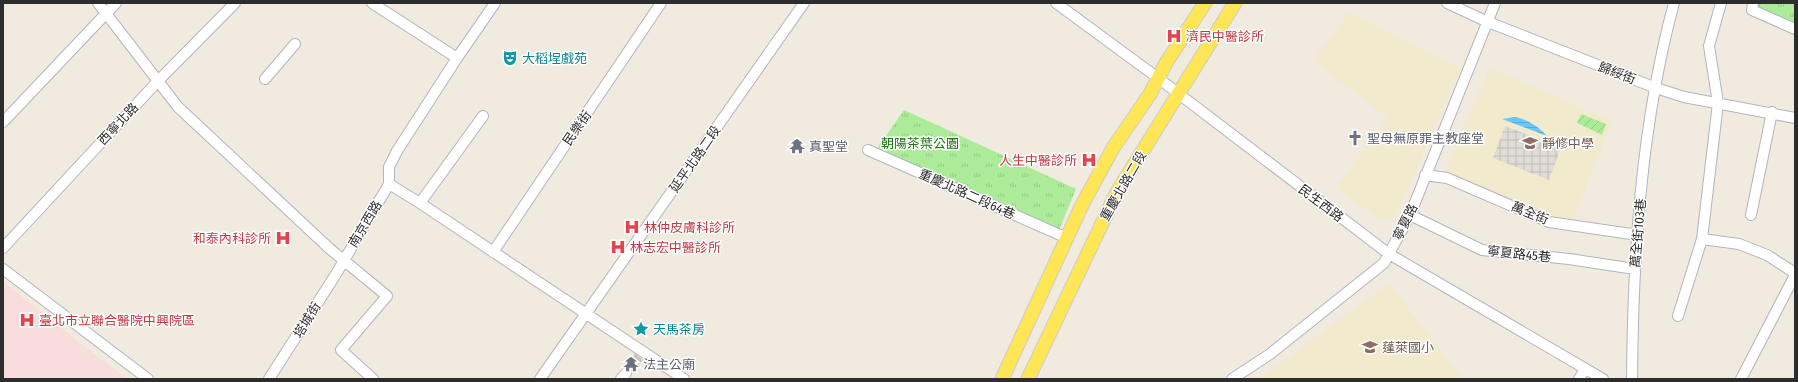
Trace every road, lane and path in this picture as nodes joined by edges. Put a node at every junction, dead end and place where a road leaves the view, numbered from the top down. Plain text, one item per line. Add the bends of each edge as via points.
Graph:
1 (98, 3) edge
2 (116, 3) edge
3 (235, 3) edge
4 (372, 3) edge
5 (495, 3) edge
6 (804, 3) edge
7 (1056, 3) edge
8 (1205, 3) edge
9 (1235, 3) edge
10 (1447, 3) edge
11 (1495, 3) edge
12 (1674, 3) edge
13 (1721, 3) edge
14 (1754, 3) edge
15 (657, 5) edge
16 (106, 13) junction
17 (1488, 22) junction
18 (1795, 30) edge
19 (295, 44) dead end
20 (457, 58) junction
21 (1158, 78) junction
22 (265, 79) dead end
23 (158, 81) junction
24 (1656, 88) junction
25 (1178, 94) junction
26 (1718, 103) junction
27 (1772, 112) junction
28 (482, 116) dead end
29 (1795, 118) edge
30 (3, 122) edge
31 (868, 150) dead end
32 (1426, 175) junction
33 (389, 184) junction
34 (420, 203) junction
35 (1410, 215) junction
36 (1751, 215) dead end
37 (1638, 235) junction
38 (1067, 238) junction
39 (1702, 239) junction
40 (3, 248) edge
41 (493, 252) junction
42 (1389, 254) junction
43 (343, 261) junction
44 (3, 269) edge
45 (1635, 269) junction
46 (1795, 274) edge
47 (586, 315) junction
48 (1678, 316) dead end
49 (1586, 369) junction
50 (148, 379) edge
51 (269, 379) edge
52 (373, 379) edge
53 (540, 379) edge
54 (684, 379) edge
55 (1002, 379) edge
56 (1028, 379) edge
57 (1232, 379) edge
58 (1579, 379) edge
59 (1603, 379) edge
60 (1632, 379) edge
61 (1741, 379) edge

1 - 16 street, 南京西路
2 - 16 street
3 - 23 street, 西寧北路
4 - 20 street
5 - 20 street
6 - 47 street, 延平北路二段
7 - 21 street, 民生西路
8 - 21 main road, 重慶北路二段
9 - 25 main road, 重慶北路二段
10 - 17 street, 歸綏街
11 - 17 street, 寧夏路
12 - 24 street, 萬全街103巷
13 - 26 street via 1710,46
14 - 18 street via 1752,10
15 - 41 street, 民樂街
16 - 23 street, 南京西路
16 - 30 street
17 - 24 street, 歸綏街
17 - 32 street, 寧夏路
19 - 22 street
20 - 33 street via 397,151 389,167
21 - 25 street, 民生西路
21 - 38 main road, 重慶北路二段 via 1113,148
23 - 40 street, 西寧北路
23 - 43 street, 南京西路 via 178,107
24 - 26 street, 歸綏街 via 1684,97
24 - 37 street, 萬全街103巷 via 1644,163
25 - 42 street, 民生西路
25 - 56 main road, 重慶北路二段 via 1117,192
26 - 27 street, 歸綏街
26 - 39 street
27 - 29 street, 歸綏街
27 - 36 street
28 - 34 street
31 - 38 street, 重慶北路二段64巷
32 - 35 street, 寧夏路
32 - 37 street, 萬全街 via 1447,178 1548,222
33 - 34 street
33 - 43 street, 南京西路
34 - 41 street
35 - 42 street, 寧夏路
35 - 45 street, 寧夏路45巷 via 1482,250
37 - 45 street, 萬全街103巷
38 - 55 main road, 重慶北路二段
39 - 46 street via 1739,244 1767,255
39 - 48 street
41 - 47 street
42 - 49 street, 民生西路
42 - 57 street, 寧夏路 via 1384,263 1270,354
43 - 51 street, 塔城街
43 - 52 street via 387,296 341,350
44 - 50 street
45 - 60 street, 萬全街103巷
46 - 61 street
47 - 53 street, 延平北路二段
47 - 54 street via 641,355
49 - 58 street
49 - 59 street, 民生西路

